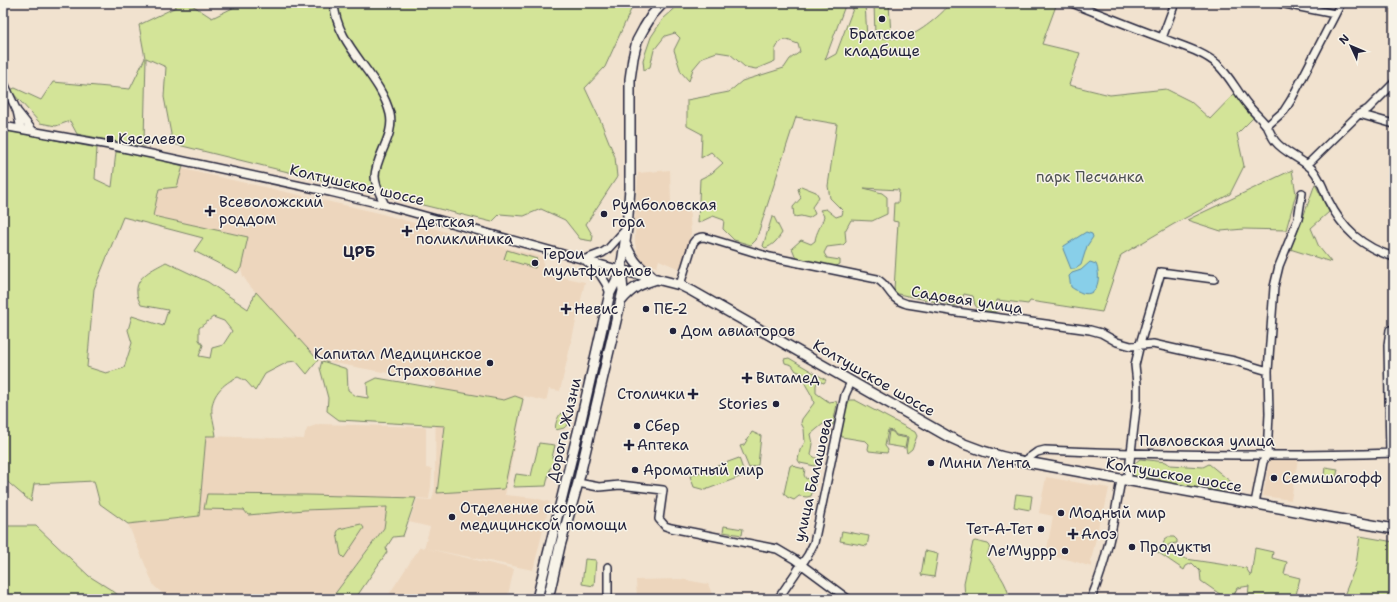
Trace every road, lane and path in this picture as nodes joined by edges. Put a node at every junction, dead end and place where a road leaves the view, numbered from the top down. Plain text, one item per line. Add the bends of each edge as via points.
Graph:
1 (334, 3) edge
2 (663, 3) edge
3 (1072, 3) edge
4 (1175, 3) edge
5 (1280, 3) edge
6 (1341, 3) edge
7 (1335, 14) junction
8 (1162, 38) junction
9 (3, 81) edge
10 (1394, 83) edge
11 (17, 111) junction
12 (1358, 114) junction
13 (1394, 124) edge
14 (3, 126) edge
15 (1267, 126) junction
16 (21, 129) junction
17 (33, 131) junction
18 (1307, 165) junction
19 (1302, 193) dead end
20 (385, 205) junction
21 (627, 228) junction
22 (625, 242) junction
23 (1394, 257) edge
24 (583, 260) junction
25 (621, 270) junction
26 (659, 279) junction
27 (1214, 279) dead end
28 (680, 286) junction
29 (610, 293) junction
30 (621, 301) junction
31 (1390, 330) dead end
32 (1140, 344) junction
33 (1268, 371) junction
34 (851, 382) junction
35 (1392, 453) edge
36 (1131, 454) junction
37 (1267, 455) junction
38 (1023, 462) junction
39 (1121, 480) junction
40 (578, 483) junction
41 (1255, 503) junction
42 (1394, 529) edge
43 (801, 564) junction
44 (608, 567) dead end
45 (537, 599) edge
46 (548, 599) edge
47 (608, 599) edge
48 (778, 599) edge
49 (848, 599) edge
50 (1091, 599) edge

1 - 20 street via 350,49 386,100 390,130 375,175 377,189
2 - 21 main road, Дорога Жизни via 644,28 637,41 633,58 630,79 630,188
3 - 8 street
4 - 8 street
5 - 7 street
6 - 7 street
7 - 15 street via 1291,100 1284,111
8 - 15 street via 1200,54 1218,65
9 - 11 street
10 - 12 street via 1368,109
11 - 16 street
11 - 17 street
12 - 13 street
12 - 18 street
14 - 16 street, Колтушское шоссе
15 - 18 street via 1275,141 1286,152
16 - 17 street, Колтушское шоссе
17 - 20 street, Колтушское шоссе via 109,144
18 - 23 street via 1319,178 1335,213 1346,229 1357,239
19 - 33 street via 1298,219 1279,266 1274,287
20 - 24 street, Колтушское шоссе
21 - 22 main road, Дорога Жизни
21 - 24 street via 602,254
22 - 25 main road, Дорога Жизни
22 - 26 main road via 636,264
24 - 25 street, Колтушское шоссе
24 - 29 street via 600,274
25 - 26 main road, Колтушское шоссе
25 - 29 main road, Дорога Жизни
25 - 30 main road, Дорога Жизни
26 - 28 main road, Колтушское шоссе
26 - 30 main road via 636,286
27 - 32 street via 1161,272
28 - 32 street, Садовая улица via 693,243 699,237 704,237 770,257 877,279 892,296 907,304 1090,330 1130,346
28 - 34 main road, Колтушское шоссе via 731,312
29 - 45 main road, Дорога Жизни
30 - 40 main road, Дорога Жизни
31 - 35 street via 1388,346
32 - 33 street, Садовая улица via 1153,344 1234,361
32 - 36 street via 1135,365 1137,400
33 - 37 street
34 - 38 main road, Колтушское шоссе via 958,441
34 - 43 street, улица Балашова via 844,395 814,543
35 - 37 street, Павловская улица
36 - 37 street, Павловская улица
36 - 38 street, Павловская улица via 1045,450 1037,452
36 - 39 street via 1128,475
37 - 41 street via 1263,462
38 - 39 main road, Колтушское шоссе
39 - 41 main road, Колтушское шоссе
39 - 50 street via 1108,547
40 - 43 street via 599,487 620,485 663,490 659,519 665,526 777,549
40 - 46 main road, Дорога Жизни
41 - 42 main road, Колтушское шоссе
43 - 48 street, улица Балашова
43 - 49 street
44 - 47 street

